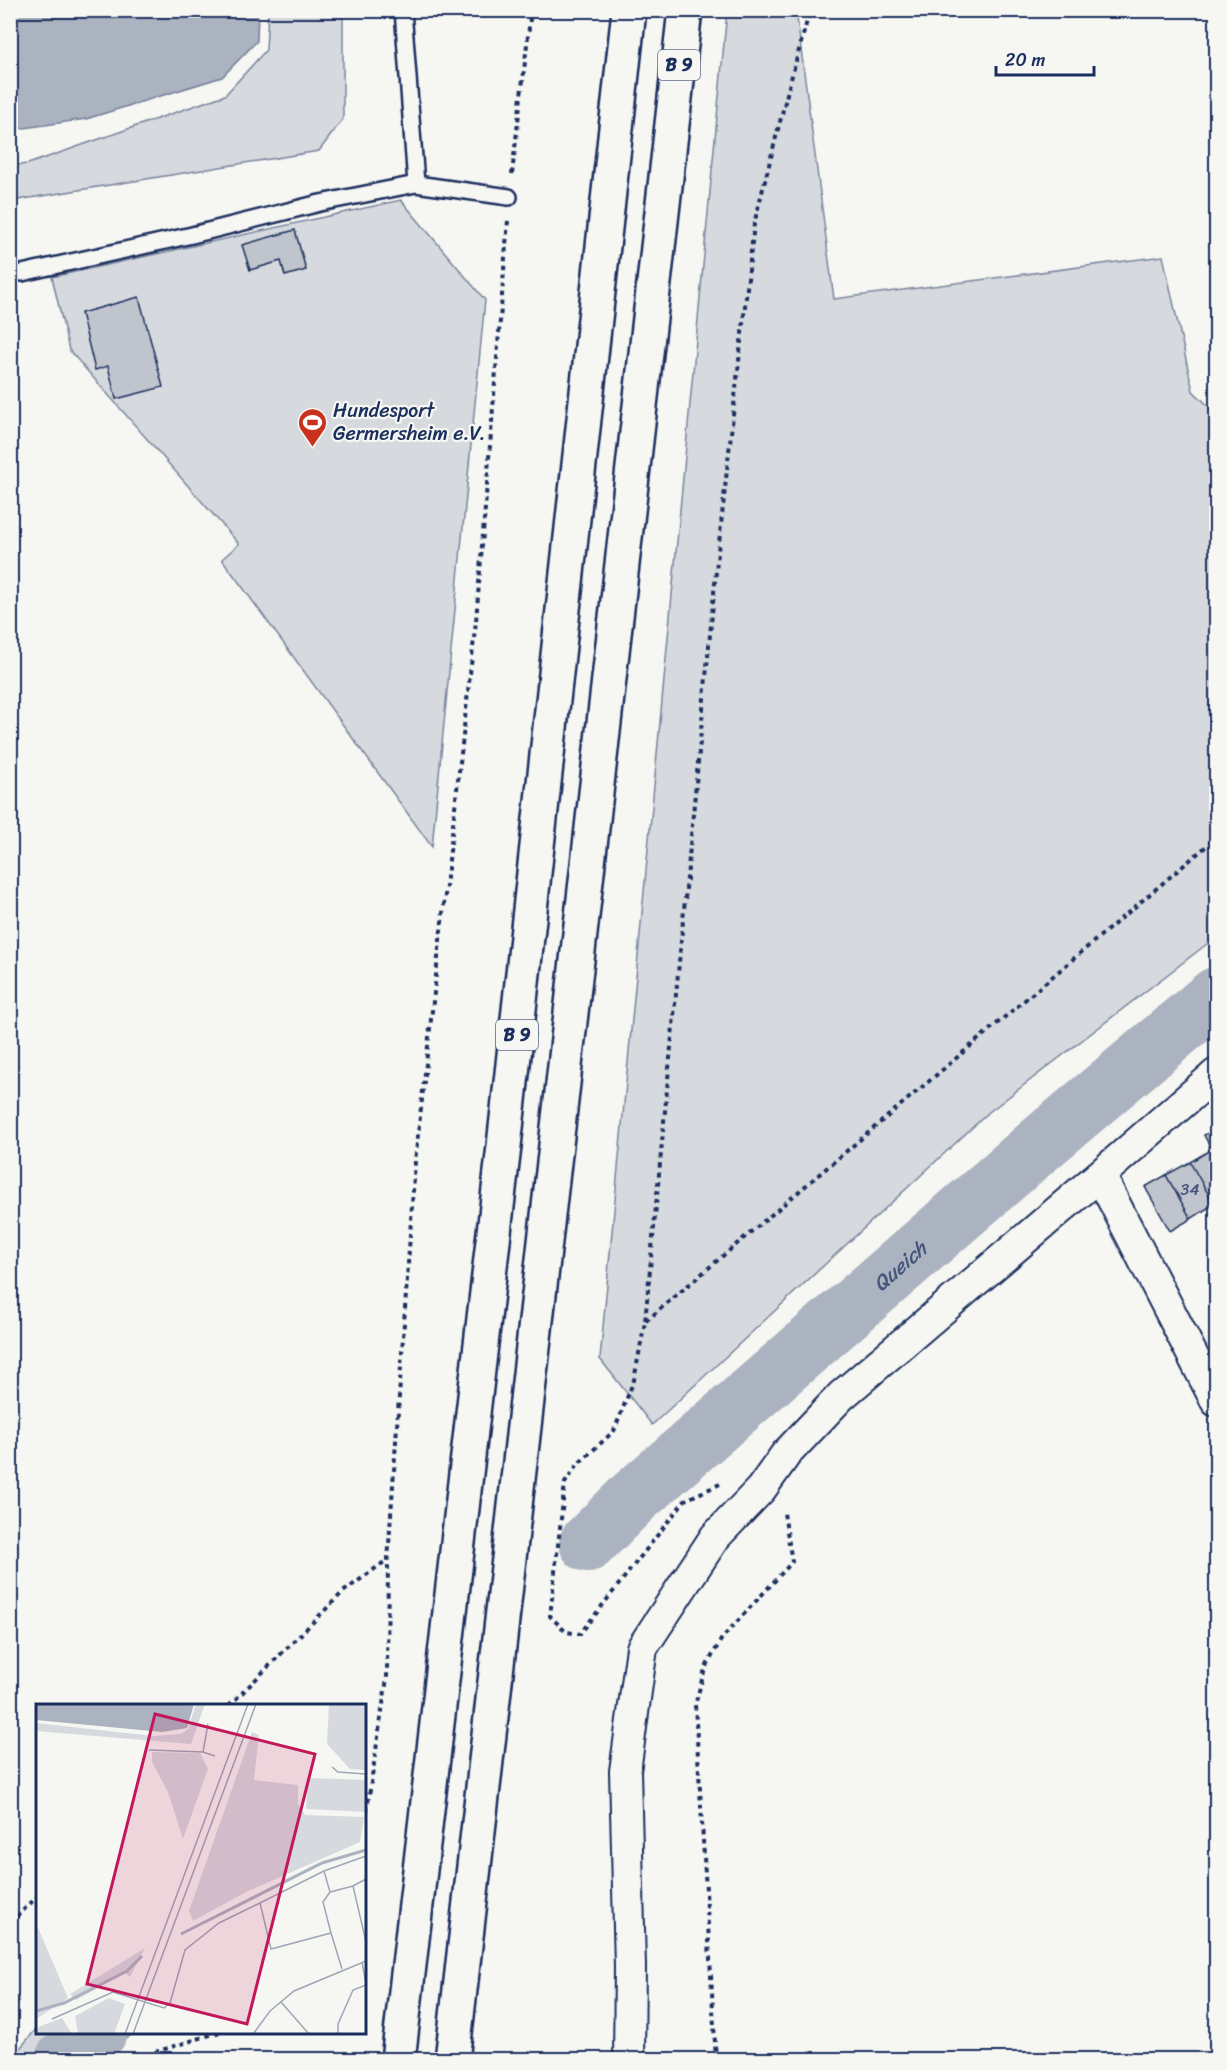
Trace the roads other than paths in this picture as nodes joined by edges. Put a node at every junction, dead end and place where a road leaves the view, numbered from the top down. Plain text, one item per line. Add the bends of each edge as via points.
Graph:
1 (403, 10) edge
2 (629, 10) edge
3 (685, 10) edge
4 (416, 184) junction
5 (509, 197) road end
6 (22, 273) dead end
7 (1216, 1074) edge
8 (1100, 1175) junction
9 (1216, 1401) edge
10 (398, 2060) edge
11 (452, 2060) edge
12 (629, 2060) edge

1 - 4 lane
2 - 10 highway, B 9 via 507,1122
3 - 11 highway, B 9
4 - 5 lane
4 - 6 lane
7 - 8 street
8 - 9 street
8 - 12 street via 841,1396 715,1538 642,1648 625,1772

